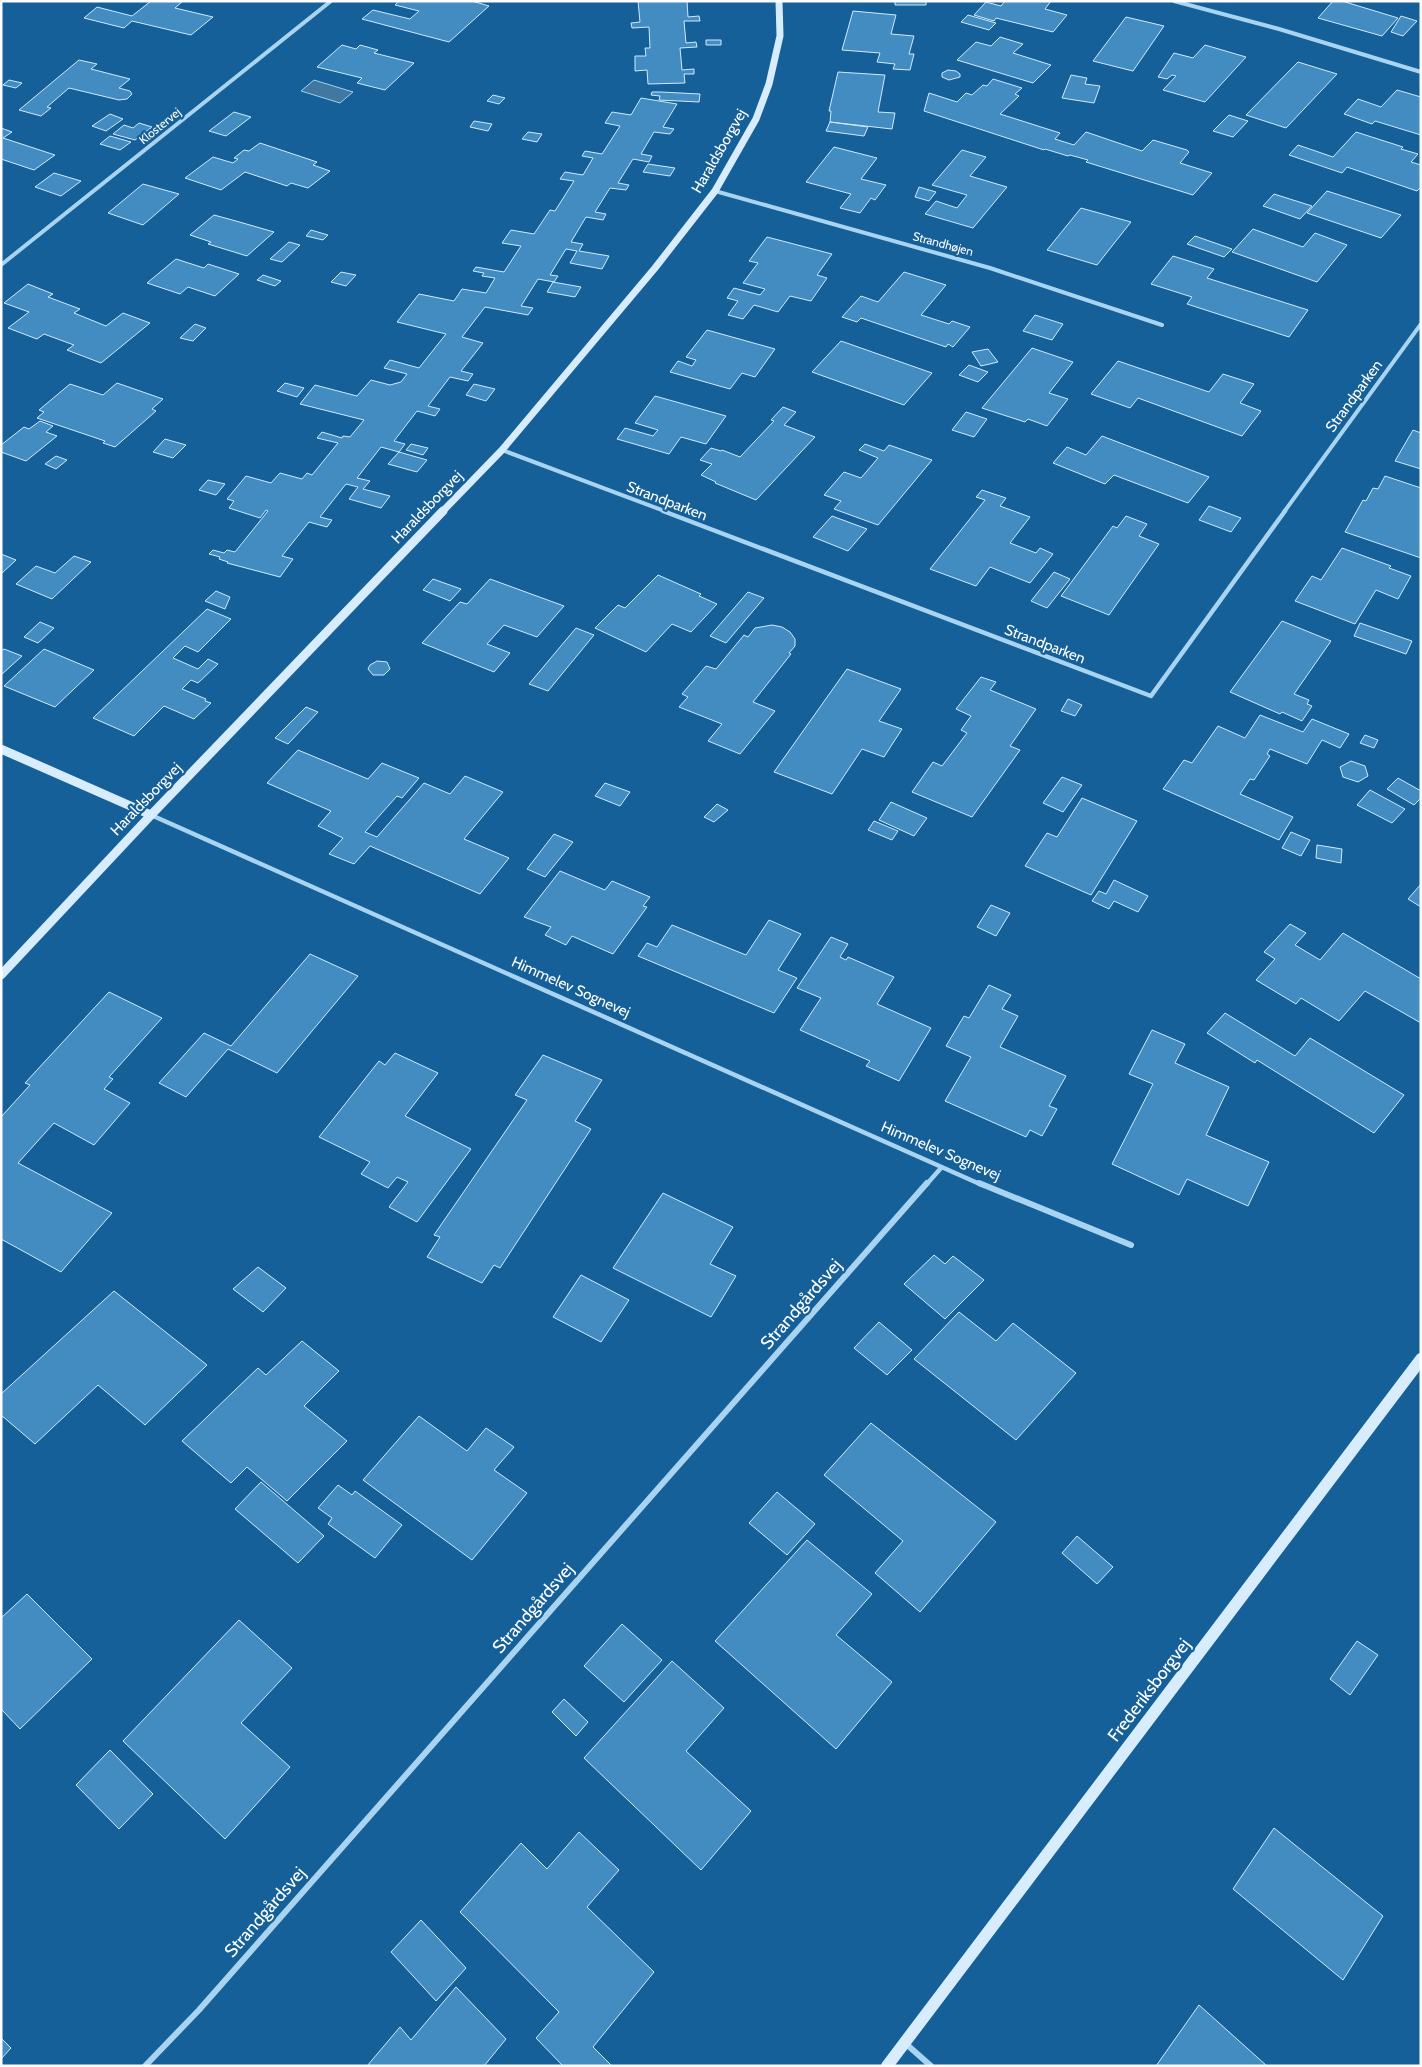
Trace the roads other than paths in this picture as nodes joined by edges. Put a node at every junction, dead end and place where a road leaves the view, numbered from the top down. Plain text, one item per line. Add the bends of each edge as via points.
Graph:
1 (331, 1) edge
2 (779, 1) edge
3 (1174, 1) edge
4 (1421, 72) edge
5 (715, 192) junction
6 (1, 266) edge
7 (1421, 324) edge
8 (1162, 325) dead end
9 (502, 450) junction
10 (1, 749) edge
11 (151, 815) junction
12 (1, 975) edge
13 (941, 1168) junction
14 (1131, 1245) dead end
15 (1421, 1359) edge
16 (904, 2042) junction
17 (145, 2066) edge
18 (887, 2066) edge
19 (931, 2066) edge

1 - 6 street, Klostervej
2 - 5 street, Haraldsborgvej via 780,36 769,84 756,119
3 - 4 street
5 - 8 street, Strandhøjen via 990,268
5 - 9 street, Haraldsborgvej
7 - 9 street, Strandparken via 1151,696
9 - 11 street, Haraldsborgvej
10 - 11 street, Himmelev Sognevej
11 - 12 street, Haraldsborgvej
11 - 13 street, Himmelev Sognevej
13 - 14 street, Himmelev Sognevej
13 - 17 street, Strandgårdsvej via 199,2010
15 - 16 street, Frederiksborgvej
16 - 18 street, Frederiksborgvej
16 - 19 street

